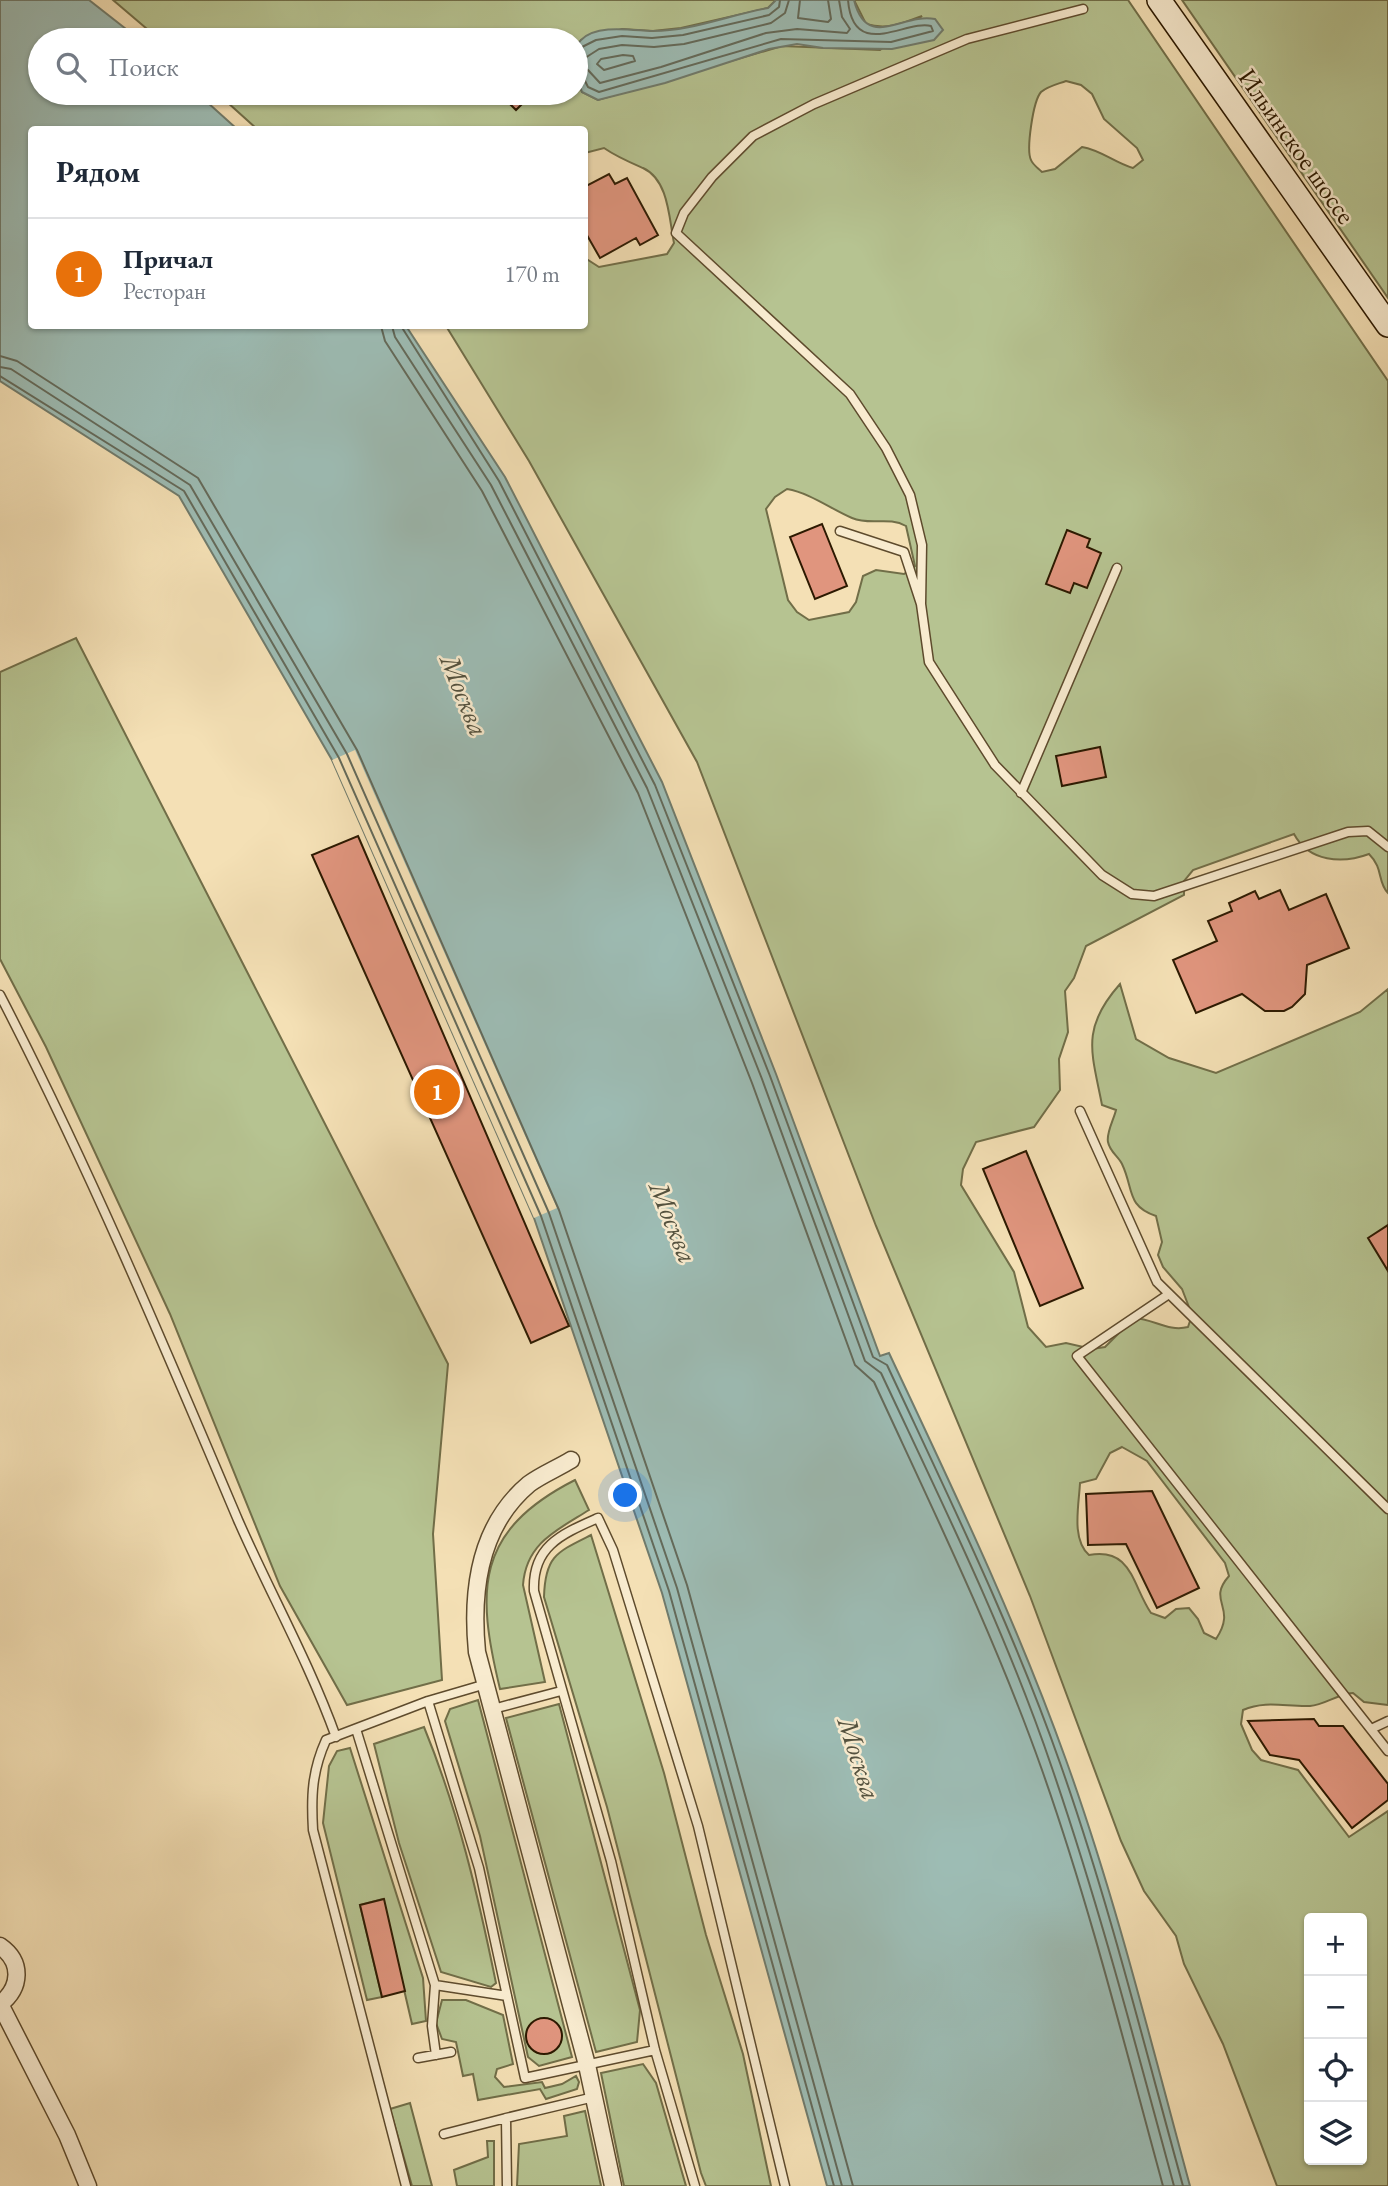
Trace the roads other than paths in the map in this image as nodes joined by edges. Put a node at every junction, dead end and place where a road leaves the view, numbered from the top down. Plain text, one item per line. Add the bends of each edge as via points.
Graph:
1 (1159, 0) edge
2 (1083, 9) dead end
3 (1388, 325) edge
4 (840, 531) dead end
5 (1117, 568) dead end
6 (921, 604) junction
7 (1021, 793) junction
8 (1388, 847) edge
9 (0, 995) edge
10 (1080, 1111) dead end
11 (1169, 1294) junction
12 (571, 1460) dead end
13 (1388, 1510) edge
14 (486, 1684) junction
15 (561, 1691) junction
16 (428, 1701) junction
17 (493, 1709) junction
18 (1388, 1721) edge
19 (356, 1729) junction
20 (1371, 1729) junction
21 (336, 1737) junction
22 (1388, 1751) edge
23 (0, 1946) edge
24 (435, 1985) junction
25 (507, 1996) junction
26 (0, 2004) edge
27 (655, 2050) junction
28 (451, 2052) dead end
29 (436, 2055) junction
30 (418, 2059) dead end
31 (587, 2065) junction
32 (594, 2097) junction
33 (506, 2118) junction
34 (444, 2134) dead end
35 (88, 2186) edge
36 (406, 2186) edge
37 (507, 2186) edge
38 (613, 2186) edge
39 (695, 2186) edge
40 (785, 2186) edge

1 - 3 main road, Ильинское шоссе
2 - 6 lane via 967,39 814,104 752,136 712,177 684,213 676,233 850,394 887,448 910,495 922,545
4 - 6 lane via 904,552
5 - 7 lane
6 - 7 lane via 929,662 995,765
7 - 8 lane via 1102,875 1132,894 1154,896 1348,832 1368,831
9 - 21 lane via 53,1096 267,1587 315,1678
10 - 11 lane via 1157,1282
11 - 13 lane
11 - 20 lane via 1077,1356
12 - 14 street via 530,1484 494,1527 484,1549 474,1622
14 - 16 lane
14 - 17 street
15 - 17 lane
15 - 27 lane via 611,1861
15 - 40 lane via 534,1591 535,1574 551,1542 598,1518 613,1550 698,1826
16 - 19 lane
16 - 25 lane via 479,1868
17 - 31 street
18 - 20 lane
19 - 21 lane
19 - 24 lane
20 - 22 lane
21 - 36 lane via 326,1740 316,1763 311,1793 313,1830
23 - 26 street via 11,1955 18,1976
24 - 25 lane
24 - 29 lane via 432,2026
25 - 31 lane via 525,2078
26 - 35 street
27 - 31 lane
27 - 39 lane
28 - 29 lane
29 - 30 lane
31 - 32 street
32 - 33 lane
32 - 38 street
33 - 34 lane
33 - 37 lane

